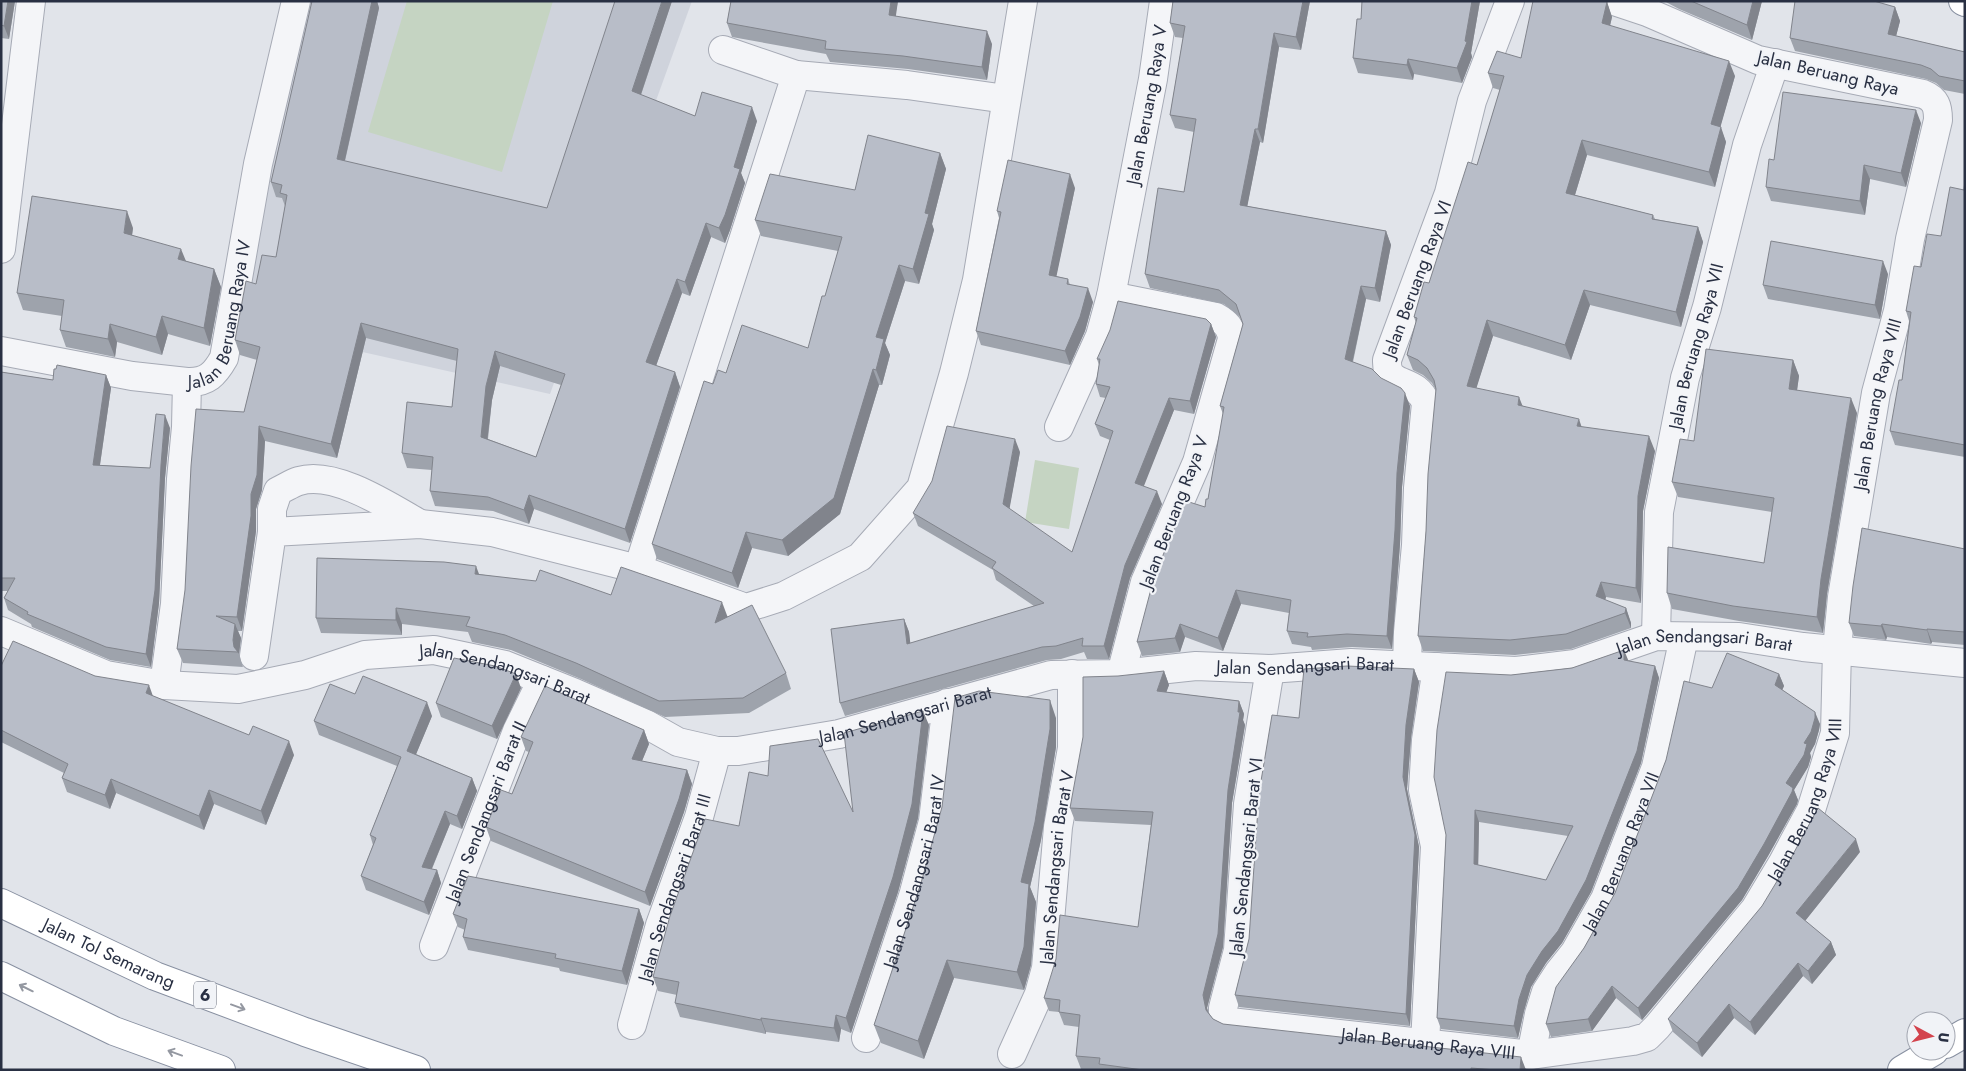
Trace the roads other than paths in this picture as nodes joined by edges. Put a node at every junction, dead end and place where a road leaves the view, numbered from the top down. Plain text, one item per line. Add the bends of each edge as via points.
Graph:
1 (31, 1) edge
2 (296, 1) edge
3 (1023, 1) edge
4 (1164, 1) edge
5 (1510, 1) edge
6 (1614, 1) edge
7 (723, 50) dead end
8 (1775, 63) junction
9 (796, 75) junction
10 (1932, 98) joint
11 (1006, 99) junction
12 (1, 249) edge
13 (1111, 296) junction
14 (1, 351) edge
15 (187, 382) junction
16 (1059, 427) dead end
17 (420, 524) junction
18 (272, 532) junction
19 (638, 569) junction
20 (1, 631) edge
21 (1656, 636) junction
22 (1684, 637) junction
23 (1836, 649) junction
24 (254, 656) dead end
25 (1965, 663) edge
26 (1407, 665) junction
27 (1437, 667) junction
28 (1270, 670) junction
29 (1072, 674) junction
30 (1121, 674) junction
31 (542, 680) junction
32 (164, 685) junction
33 (947, 703) junction
34 (717, 750) junction
35 (1, 903) edge
36 (434, 946) dead end
37 (1, 976) edge
38 (1223, 1014) joint
39 (632, 1025) dead end
40 (866, 1038) dead end
41 (1425, 1044) junction
42 (1012, 1054) dead end
43 (1531, 1055) junction
44 (1917, 1061) edge
45 (221, 1070) edge
46 (416, 1070) edge
47 (1902, 1070) edge

1 - 12 street
2 - 15 street, Jalan Beruang Raya IV via 258,164 224,358 216,372 206,379
3 - 11 street
4 - 13 street, Jalan Beruang Raya V via 1153,79
5 - 26 street, Jalan Beruang Raya VI via 1472,101 1449,193 1387,360 1389,375 1416,388 1426,403
6 - 8 street, Jalan Beruang Raya via 1758,60
7 - 9 street
8 - 10 street, Jalan Beruang Raya
8 - 21 street, Jalan Beruang Raya VII via 1747,145 1707,306 1685,378 1659,512
9 - 11 street via 907,85
9 - 19 street
10 - 23 street, Jalan Beruang Raya VIII via 1938,107 1938,120 1910,239 1898,311 1876,393
11 - 19 street via 977,280 921,488 860,557 784,596 746,608
13 - 16 street, Jalan Beruang Raya V via 1100,336
13 - 30 street, Jalan Beruang Raya V via 1216,317 1231,329 1232,339 1197,462 1145,582
14 - 15 street via 132,376
15 - 32 street, Jalan Beruang Raya IV via 175,604
17 - 18 street
17 - 18 street via 366,493 327,480 300,480 278,491 272,509
17 - 19 street via 492,532
18 - 24 street
20 - 32 street, Jalan Sendangsari Barat via 106,675
21 - 22 street, Jalan Sendangsari Barat
21 - 27 street, Jalan Sendangsari Barat via 1575,664 1516,671
22 - 23 street, Jalan Sendangsari Barat via 1739,637
22 - 43 street, Jalan Beruang Raya VII via 1656,767 1606,900 1546,992
23 - 25 street
23 - 43 street, Jalan Beruang Raya VIII via 1835,733 1814,801 1782,864 1754,909 1657,1027 1646,1036 1633,1042
26 - 27 street, Jalan Sendangsari Barat
26 - 28 street, Jalan Sendangsari Barat via 1351,663
27 - 41 street via 1426,740 1423,790 1435,846
28 - 30 street, Jalan Sendangsari Barat via 1196,666
28 - 38 street, Jalan Sendangsari Barat VI via 1248,804 1238,950
29 - 30 street, Jalan Sendangsari Barat
29 - 33 street, Jalan Sendangsari Barat via 1051,674
29 - 42 street, Jalan Sendangsari Barat V via 1072,748 1058,828 1046,968 1039,994
31 - 32 street, Jalan Sendangsari Barat via 505,665 434,650 365,656 305,675 238,689
31 - 34 street, Jalan Sendangsari Barat via 637,720 678,742
31 - 36 street, Jalan Sendangsari Barat II via 517,731
33 - 34 street, Jalan Sendangsari Barat via 839,734 738,751
33 - 40 street, Jalan Sendangsari Barat IV via 933,820 913,896
34 - 39 street, Jalan Sendangsari Barat III via 700,816 660,925
35 -> 46 highway, Jalan Tol Semarang / 6 via 155,976
45 -> 37 highway via 114,1031
38 - 41 street, Jalan Beruang Raya VIII via 1230,1022
41 - 43 street, Jalan Beruang Raya VIII
44 - 47 highway

